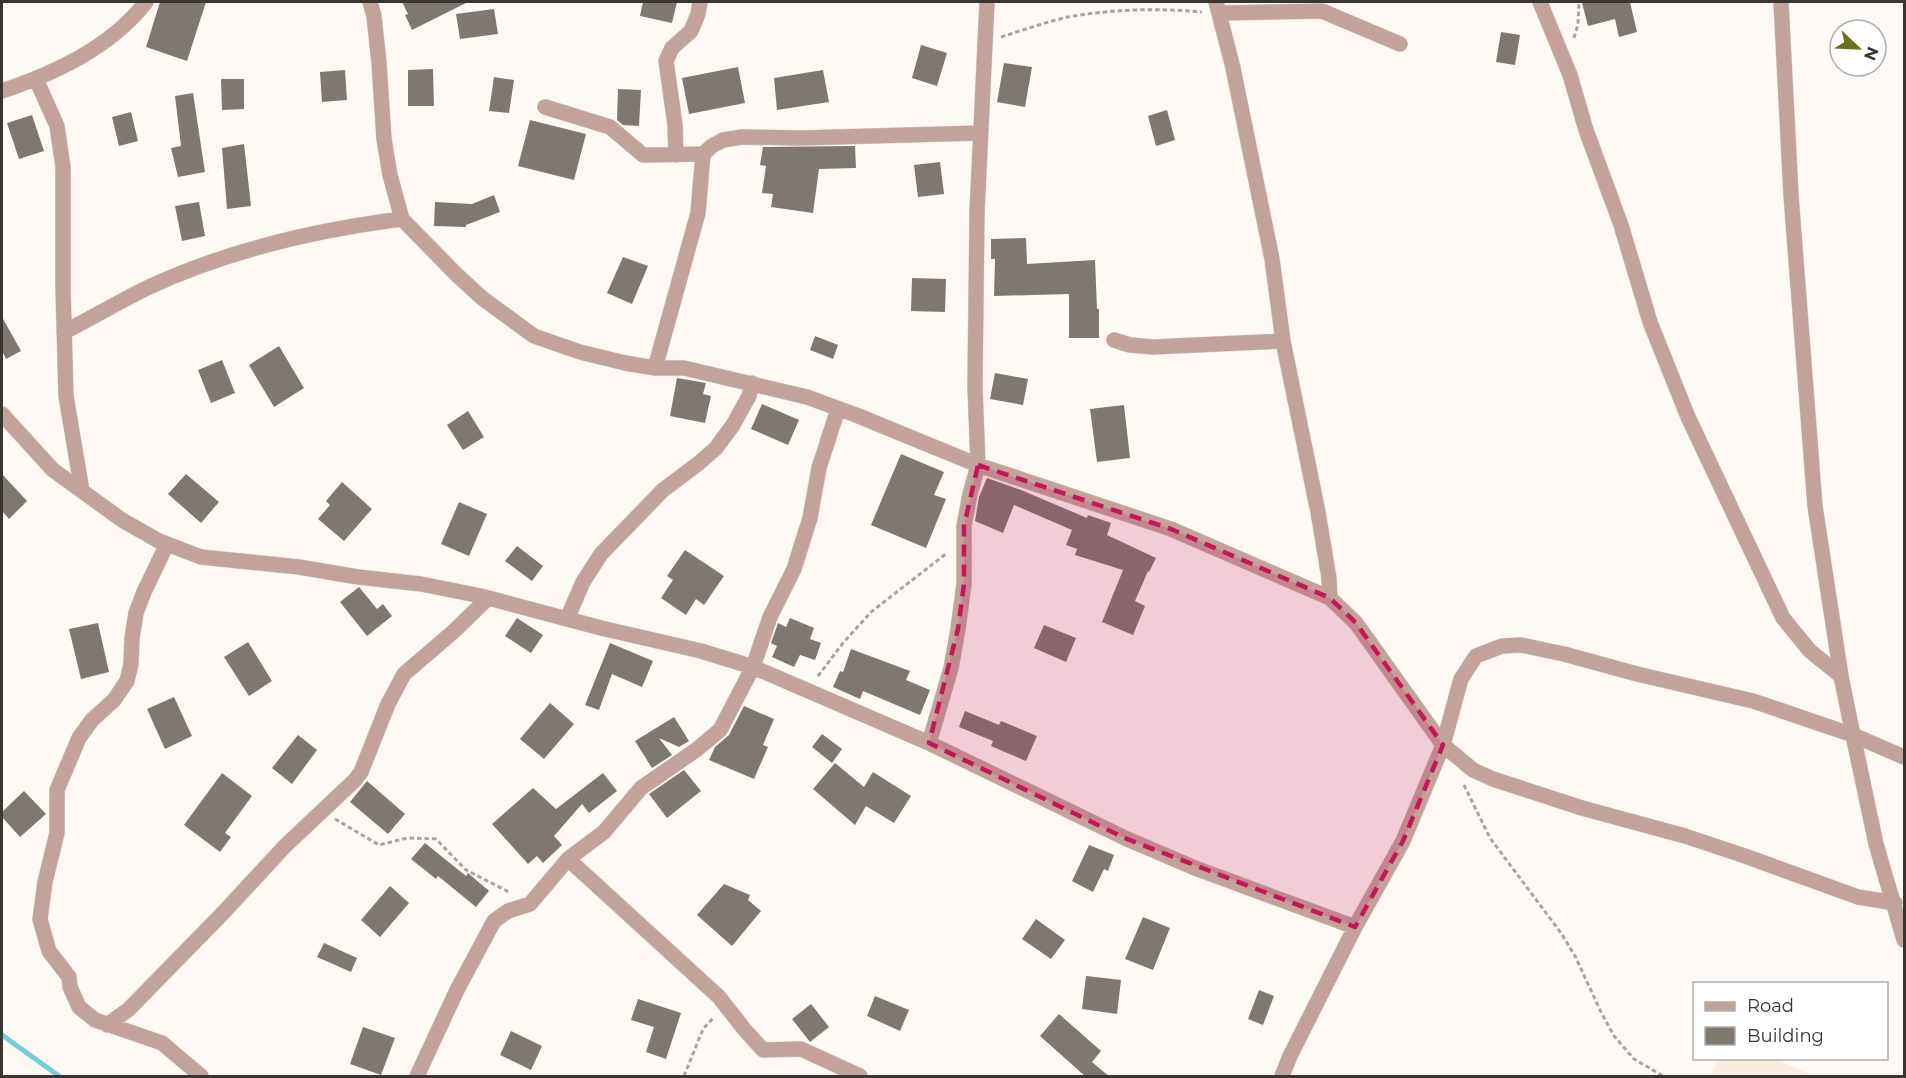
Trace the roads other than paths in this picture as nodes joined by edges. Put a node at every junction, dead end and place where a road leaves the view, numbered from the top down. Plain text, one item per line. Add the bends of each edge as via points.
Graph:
1 (146, 2) edge
2 (370, 2) edge
3 (700, 2) edge
4 (987, 2) edge
5 (1540, 2) edge
6 (1781, 2) edge
7 (1218, 7) edge
8 (1400, 44) dead end
9 (36, 79) junction
10 (2, 91) edge
11 (545, 107) dead end
12 (980, 133) junction
13 (703, 154) junction
14 (676, 155) junction
15 (402, 219) junction
16 (64, 332) junction
17 (1114, 340) dead end
18 (1282, 341) junction
19 (655, 368) junction
20 (752, 383) junction
21 (838, 408) junction
22 (2, 414) edge
23 (978, 465) junction
24 (82, 491) junction
25 (167, 544) junction
26 (488, 598) junction
27 (1330, 598) junction
28 (567, 619) junction
29 (753, 667) junction
30 (1841, 676) junction
31 (1853, 735) junction
32 (929, 743) junction
33 (1443, 745) junction
34 (1905, 757) edge
35 (568, 859) junction
36 (1894, 903) junction
37 (1355, 927) junction
38 (1905, 940) edge
39 (106, 1025) junction
40 (201, 1077) edge
41 (417, 1077) edge
42 (860, 1077) edge
43 (1282, 1077) edge

1 - 9 street via 108,40
2 - 15 street via 384,139
3 - 14 street via 691,31 672,48 666,61
4 - 12 street
5 - 30 street via 1566,64 1650,322 1688,417 1783,618 1810,651
6 - 30 street via 1815,507
7 - 8 street via 1322,11
7 - 18 street via 1272,259
9 - 10 street
9 - 16 street via 57,126 63,167
11 - 14 street via 610,127 643,155
12 - 13 street via 742,137 723,140
12 - 23 street via 975,387
13 - 14 street
13 - 19 street via 698,213
15 - 16 street via 348,226 225,256 149,287
15 - 19 street via 456,275 534,336 579,352
16 - 24 street via 66,396
17 - 18 street via 1153,347
18 - 27 street via 1318,512
19 - 20 street via 684,368
20 - 21 street
20 - 28 street via 733,425 716,448 663,490 600,554
21 - 23 street
21 - 29 street via 794,569 770,617
22 - 24 street via 53,470
23 - 27 street via 1171,529
23 - 32 street via 964,526 964,584 958,629
24 - 25 street via 122,520
25 - 26 street via 201,557 421,584
25 - 39 street via 136,613 127,681 79,738 57,789 57,833 40,919 49,951 69,976 79,1007
26 - 28 street
26 - 39 street via 404,674 361,772 171,968 128,1010
27 - 33 street via 1356,623
28 - 29 street
29 - 32 street
29 - 35 street via 720,730 641,788 604,832
30 - 31 street
31 - 33 street via 1753,701 1521,645 1502,645 1476,656 1461,678
31 - 34 street
31 - 36 street via 1876,844
32 - 37 street via 1137,844
33 - 36 street via 1462,762 1493,779 1685,836 1858,897
33 - 37 street via 1403,842
35 - 41 street via 530,904 508,911 495,921 457,990
35 - 42 street via 726,1004 763,1050 801,1049
36 - 38 street
37 - 43 street
39 - 40 street via 162,1043

